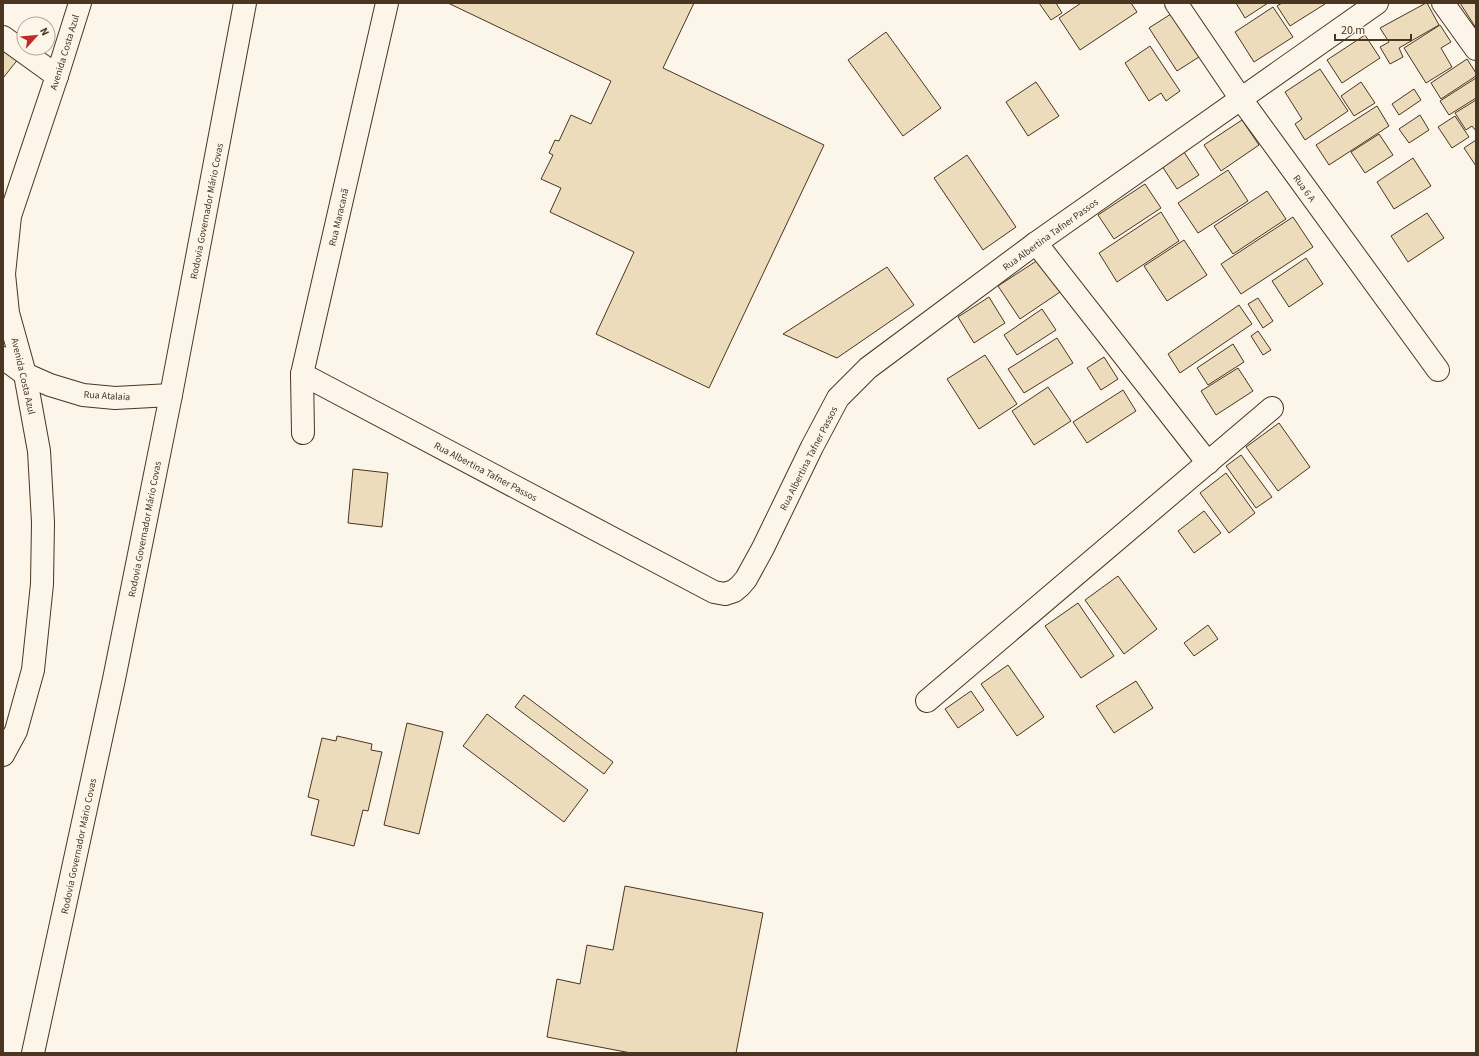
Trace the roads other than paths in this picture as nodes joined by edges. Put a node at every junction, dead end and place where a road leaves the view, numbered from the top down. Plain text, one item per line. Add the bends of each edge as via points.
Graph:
1 (80, 3) edge
2 (245, 3) edge
3 (387, 3) edge
4 (1176, 3) edge
5 (1377, 3) edge
6 (1443, 3) edge
7 (3, 37) edge
8 (1476, 49) edge
9 (57, 76) junction
10 (1241, 99) junction
11 (1036, 243) junction
12 (3, 358) edge
13 (1438, 370) dead end
14 (25, 374) junction
15 (302, 374) junction
16 (171, 395) junction
17 (1272, 408) dead end
18 (303, 433) dead end
19 (1208, 463) junction
20 (927, 701) dead end
21 (3, 756) edge
22 (33, 1053) edge

1 - 9 main road, Avenida Costa Azul
2 - 16 main road, Rodovia Governador Mário Covas
3 - 15 main road, Rua Maracanã
4 - 10 main road, Rua 6 A
5 - 10 main road, Rua Albertina Tafner Passos
6 - 8 main road
7 - 9 main road
9 - 14 main road, Avenida Costa Azul via 10,216 4,274 8,313
10 - 11 main road, Rua Albertina Tafner Passos
10 - 13 main road, Rua 6 A
11 - 15 main road, Rua Albertina Tafner Passos via 868,368 842,393 746,579 740,586 725,594 714,592
11 - 19 main road
12 - 14 main road, Rua Atalaia
14 - 16 main road, Rua Atalaia via 83,395 115,398
14 - 21 main road, Avenida Costa Azul via 39,451 43,522 42,584 34,670 16,731
15 - 18 main road, Rua Maracanã
16 - 22 main road, Rodovia Governador Mário Covas via 116,671
17 - 19 main road
19 - 20 main road

